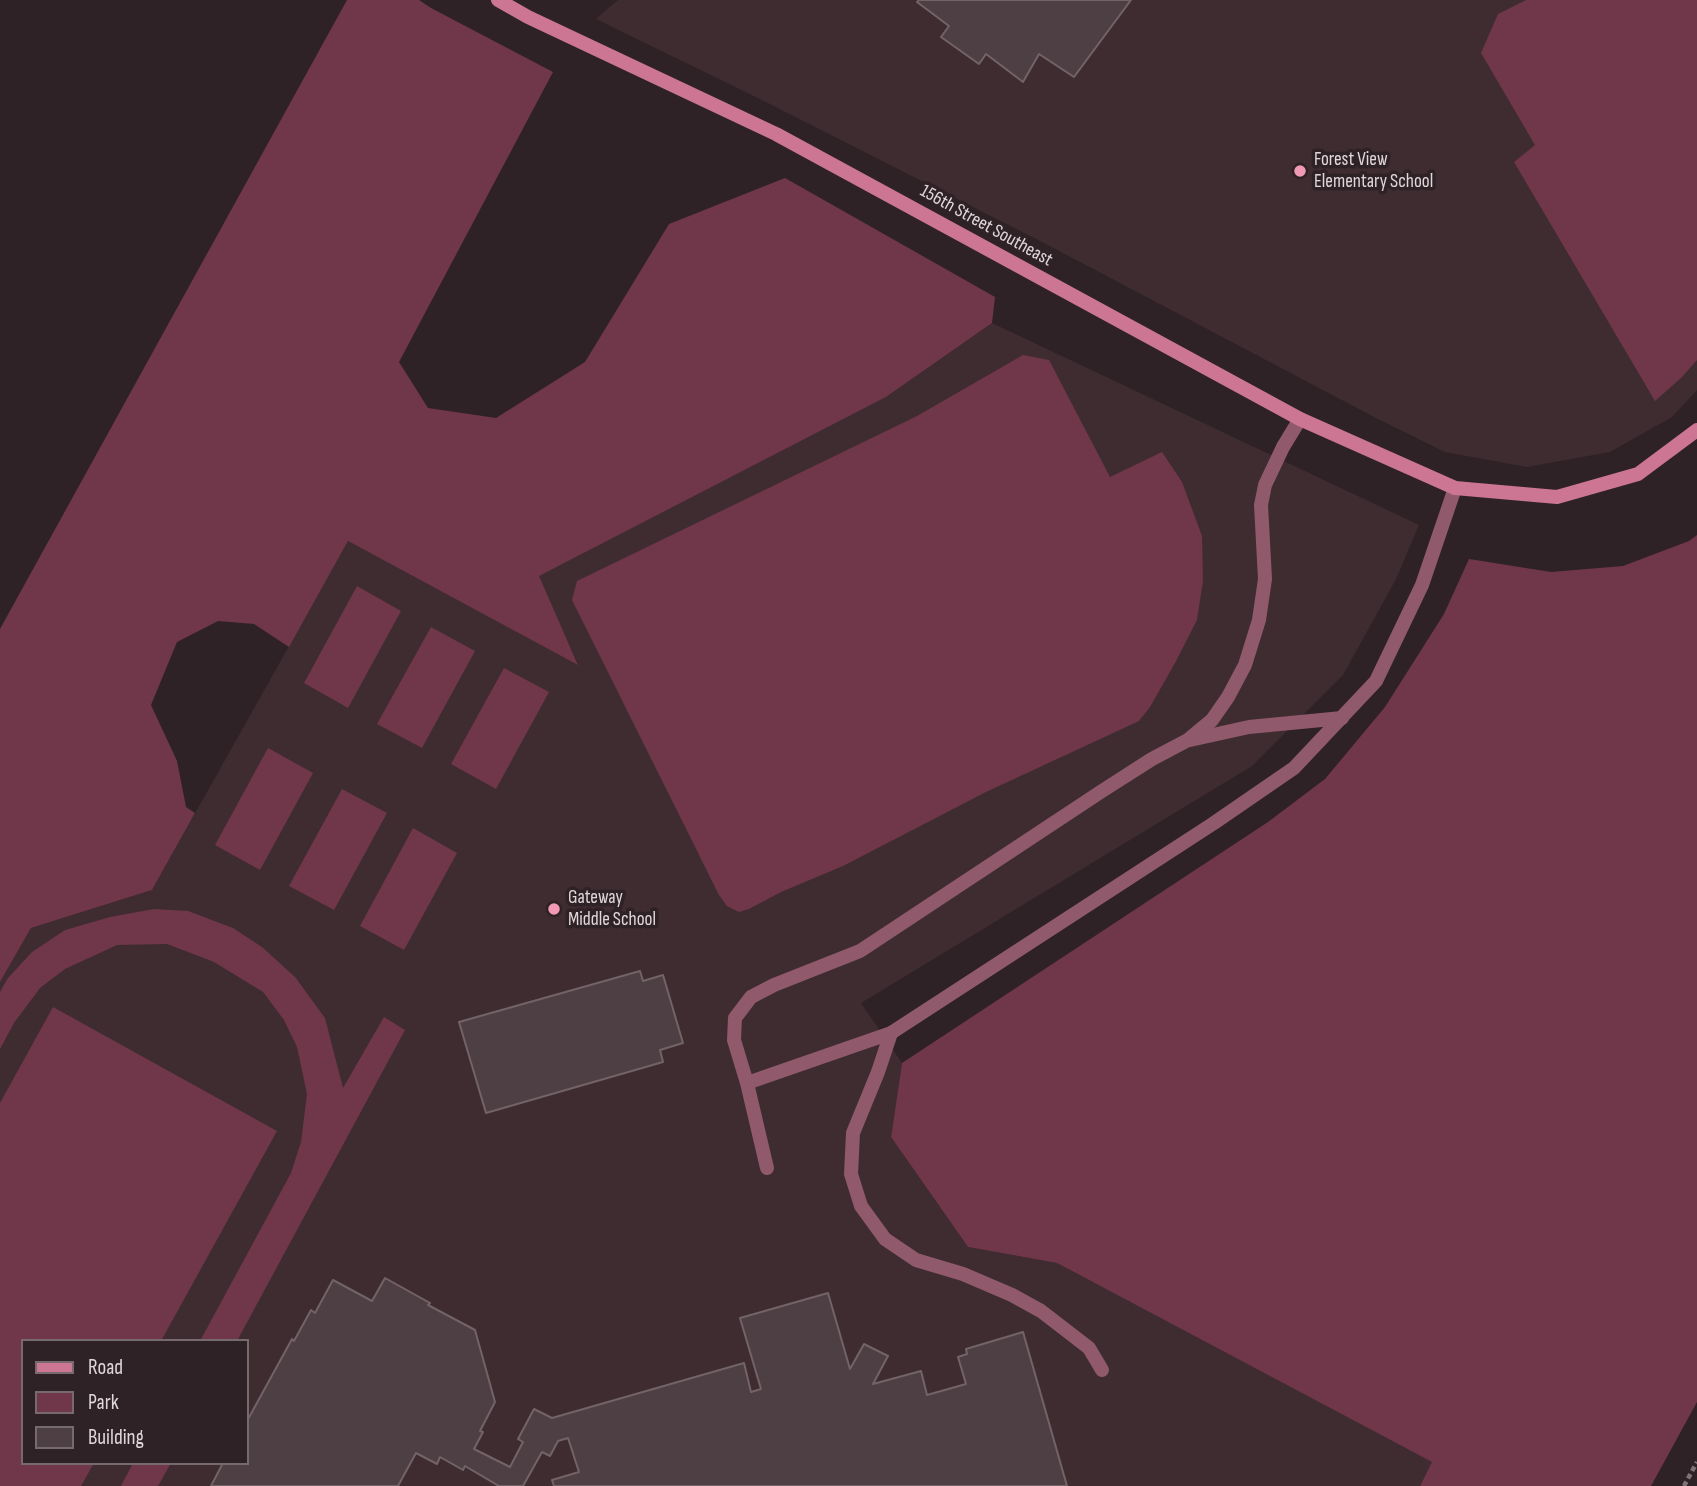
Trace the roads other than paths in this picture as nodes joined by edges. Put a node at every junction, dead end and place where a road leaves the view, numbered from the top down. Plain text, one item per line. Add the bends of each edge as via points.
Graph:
1 (498, 0) edge
2 (1300, 419) junction
3 (1697, 430) edge
4 (1455, 488) junction
5 (1342, 718) junction
6 (1188, 740) junction
7 (891, 1033) junction
8 (747, 1083) junction
9 (767, 1168) dead end
10 (1102, 1370) dead end

1 - 2 street, 156th Street Southeast via 776,134
2 - 4 street, 156th Street Southeast
2 - 6 street via 1265,485 1261,505 1265,579 1245,665 1212,720
3 - 4 street, 156th Street Southeast via 1638,474 1557,497
4 - 5 street via 1422,585 1376,681
5 - 6 street via 1249,727
5 - 7 street via 1294,768
6 - 8 street via 1102,791 860,951 751,997 735,1018 734,1040
7 - 8 street
7 - 10 street via 853,1133 850,1174 861,1206 885,1239 916,1261 962,1274 1041,1311 1088,1348
8 - 9 street

